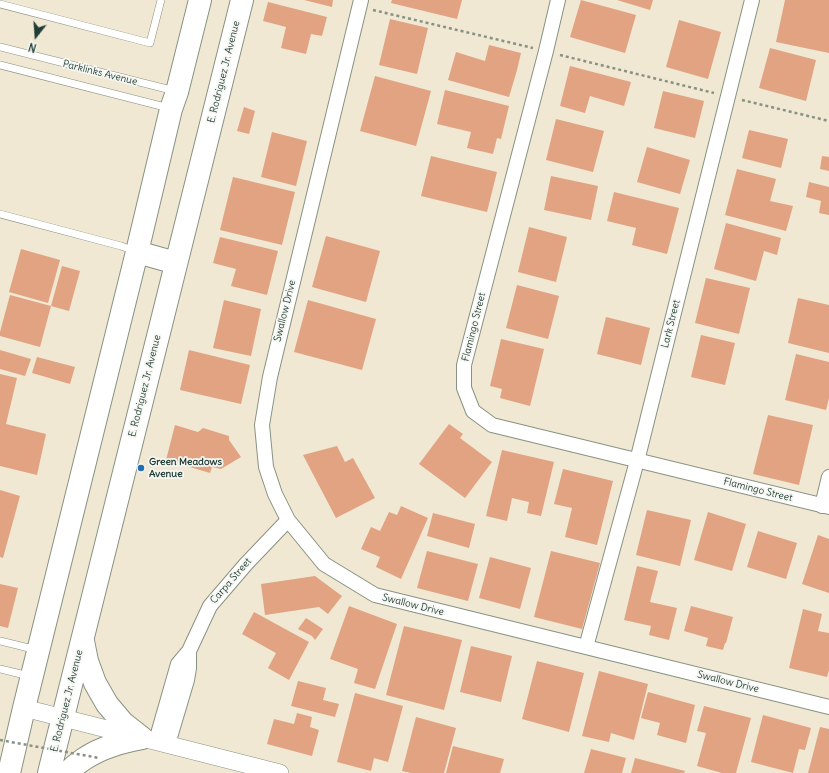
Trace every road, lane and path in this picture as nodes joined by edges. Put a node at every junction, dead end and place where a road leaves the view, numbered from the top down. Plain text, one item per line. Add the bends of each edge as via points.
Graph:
1 (161, 0) edge
2 (200, 0) edge
3 (242, 0) edge
4 (558, 0) edge
5 (752, 0) edge
6 (0, 4) edge
7 (360, 4) edge
8 (0, 47) edge
9 (546, 51) junction
10 (0, 65) edge
11 (728, 96) junction
12 (174, 100) junction
13 (829, 122) edge
14 (0, 214) edge
15 (137, 252) junction
16 (176, 263) junction
17 (637, 461) junction
18 (829, 477) edge
19 (825, 506) edge
20 (288, 520) junction
21 (83, 637) junction
22 (0, 641) edge
23 (586, 647) junction
24 (38, 650) junction
25 (0, 669) edge
26 (32, 677) junction
27 (829, 707) edge
28 (24, 708) junction
29 (63, 718) junction
30 (0, 740) edge
31 (156, 741) junction
32 (99, 758) dead end
33 (9, 764) edge
34 (242, 768) edge
35 (49, 773) edge
36 (67, 773) edge
37 (280, 773) edge

1 - 6 lane via 150,43
2 - 12 main road
3 - 16 main road, E. Rodriguez Jr. Avenue
4 - 9 street, Flamingo Street
5 - 11 street, Lark Street
7 - 9 path
7 - 20 street, Swallow Drive via 270,377 262,425 266,467 275,494
8 - 12 lane, Parklinks Avenue
9 - 11 path
9 - 17 street, Flamingo Street via 464,365 464,388 473,411 492,425
10 - 12 lane, Parklinks Avenue
11 - 13 path
11 - 17 street, Lark Street
12 - 15 main road
14 - 15 lane
15 - 16 main road
15 - 24 main road
16 - 21 main road, E. Rodriguez Jr. Avenue
17 - 19 street, Flamingo Street
17 - 23 street, Lark Street
18 - 19 street
20 - 23 street, Swallow Drive via 324,564 375,595
20 - 31 street, Carpa Street via 210,606 189,651 178,664
21 - 29 main road, E. Rodriguez Jr. Avenue
21 - 31 main road via 87,661 95,684 107,704 123,723
22 - 24 lane
23 - 27 street, Swallow Drive
24 - 26 main road
25 - 26 lane
26 - 28 main road
28 - 29 street
28 - 33 main road
29 - 31 street
29 - 35 main road, E. Rodriguez Jr. Avenue
30 - 32 path, bridge
31 - 34 street
31 - 36 main road via 121,742 101,749
34 - 37 street

